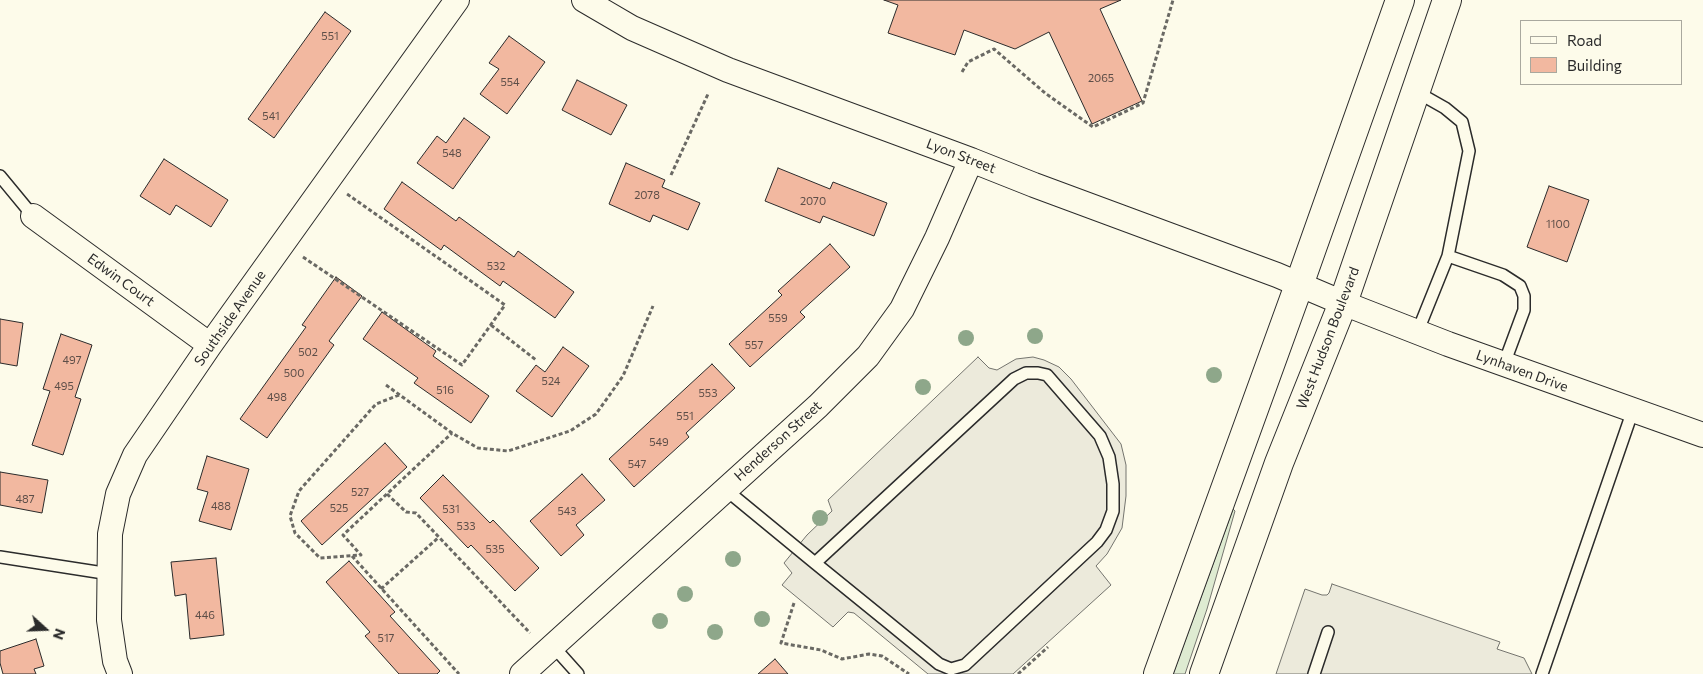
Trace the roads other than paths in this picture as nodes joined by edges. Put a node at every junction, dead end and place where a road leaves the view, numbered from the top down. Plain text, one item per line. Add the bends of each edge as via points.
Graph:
1 (457, 0) edge
2 (584, 0) edge
3 (1400, 0) edge
4 (1447, 0) edge
5 (1415, 91) junction
6 (972, 160) junction
7 (0, 176) edge
8 (32, 216) joint
9 (1448, 256) junction
10 (1299, 285) junction
11 (1343, 304) junction
12 (1417, 333) junction
13 (210, 345) junction
14 (1504, 364) junction
15 (1633, 410) junction
16 (1703, 435) edge
17 (725, 489) junction
18 (0, 558) edge
19 (815, 563) junction
20 (110, 574) junction
21 (1328, 632) dead end
22 (553, 646) junction
23 (120, 674) edge
24 (522, 674) edge
25 (578, 674) edge
26 (1158, 674) edge
27 (1204, 674) edge
28 (1314, 674) edge
29 (1542, 674) edge

1 - 13 street, Southside Avenue
2 - 6 street, Lyon Street via 632,28 728,70
3 - 10 main road
4 - 5 main road, West Hudson Boulevard
5 - 9 lane via 1462,122 1469,151
5 - 11 main road, West Hudson Boulevard
6 - 10 street, Lyon Street
6 - 17 street, Henderson Street via 902,309 868,356 818,406
7 - 8 lane
8 - 13 street, Edwin Court
9 - 12 lane
9 - 14 lane via 1503,275 1520,286 1524,310
10 - 11 street, Lyon Street
10 - 26 main road
11 - 12 street, Lynhaven Drive
11 - 27 main road, West Hudson Boulevard via 1279,463
12 - 14 street, Lynhaven Drive
13 - 20 street, Southside Avenue via 134,455 118,494 110,534
14 - 15 street, Lynhaven Drive
15 - 16 street, Lynhaven Drive
15 - 29 lane
17 - 19 lane
17 - 22 street, Henderson Street
18 - 20 lane
19 - 19 lane via 939,664 951,668 965,665 1106,530 1113,511 1113,484 1100,436 1047,376 1038,372 1026,373 1014,379
20 - 23 street, Southside Avenue via 109,620
21 - 28 lane
22 - 24 street, Henderson Street
22 - 25 lane

